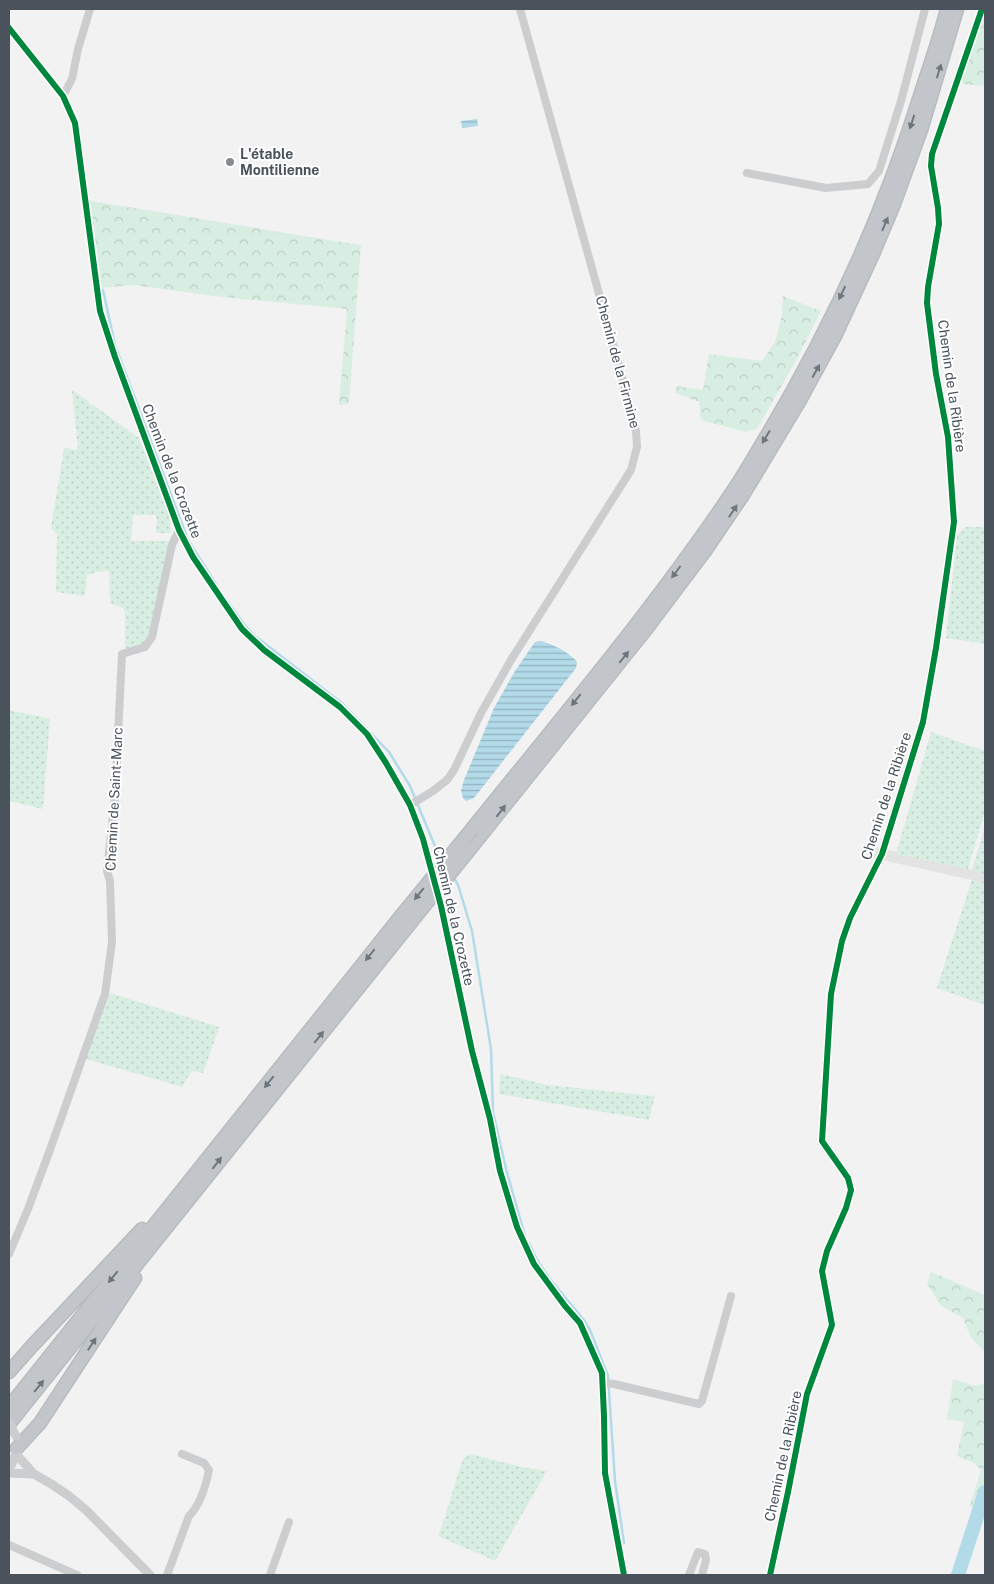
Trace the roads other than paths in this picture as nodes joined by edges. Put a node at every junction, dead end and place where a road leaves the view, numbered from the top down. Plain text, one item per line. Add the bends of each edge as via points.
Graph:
1 (90, 9) edge
2 (520, 9) edge
3 (925, 9) edge
4 (947, 9) edge
5 (957, 9) edge
6 (982, 9) edge
7 (9, 28) edge
8 (63, 96) junction
9 (747, 173) dead end
10 (179, 530) junction
11 (410, 805) junction
12 (404, 921) junction
13 (199, 1178) junction
14 (9, 1254) edge
15 (731, 1296) dead end
16 (9, 1372) edge
17 (602, 1383) junction
18 (9, 1407) edge
19 (9, 1424) edge
20 (17, 1446) junction
21 (182, 1454) dead end
22 (9, 1467) edge
23 (9, 1472) edge
24 (34, 1474) junction
25 (290, 1522) dead end
26 (9, 1546) edge
27 (76, 1575) edge
28 (150, 1575) edge
29 (167, 1575) edge
30 (270, 1575) edge
31 (624, 1575) edge
32 (689, 1575) edge
33 (702, 1575) edge
34 (770, 1575) edge

1 - 8 street via 72,79
2 - 11 street, Chemin de la Firmine via 619,363 637,447 631,470 506,669 454,770 447,780
3 - 9 street via 879,171 868,184 826,188
4 -> 12 highway, bridge via 882,205 825,330 735,489 638,622 472,829
12 -> 5 highway, bridge via 470,849 647,628 706,551 756,474 835,336 873,254 921,130
6 - 34 street, Chemin de la Ribière via 932,154 931,166 939,224 927,302 948,437 954,522 923,722 882,854 842,941 831,994 822,1141 848,1178 851,1190 822,1271 832,1325 807,1394
7 - 8 street, Chemin de la Crozette
8 - 10 street, Chemin de la Crozette via 75,123 100,311
10 - 11 street, Chemin de la Crozette via 193,557 242,629 264,650 340,707 367,734
10 - 14 street, Chemin de Saint-Marc via 172,545 152,637 145,647 122,654 108,872 112,942 105,994 28,1210
11 - 17 street, Chemin de la Crozette via 441,906 500,1171 517,1227 534,1264 580,1323 602,1373
12 - 13 highway
13 - 16 highway via 166,1203
13 -> 18 highway
19 -> 13 highway
20 -> 13 highway via 25,1442 40,1423
15 - 17 street via 699,1404
17 - 31 street, Chemin de la Crozette via 605,1473
19 - 20 street, bridge
20 - 22 street
20 - 24 street
21 - 29 street via 204,1462 209,1470
23 - 24 street
24 - 28 street via 54,1484 80,1505
25 - 30 street
26 - 27 street
32 - 33 street via 698,1552 705,1554

